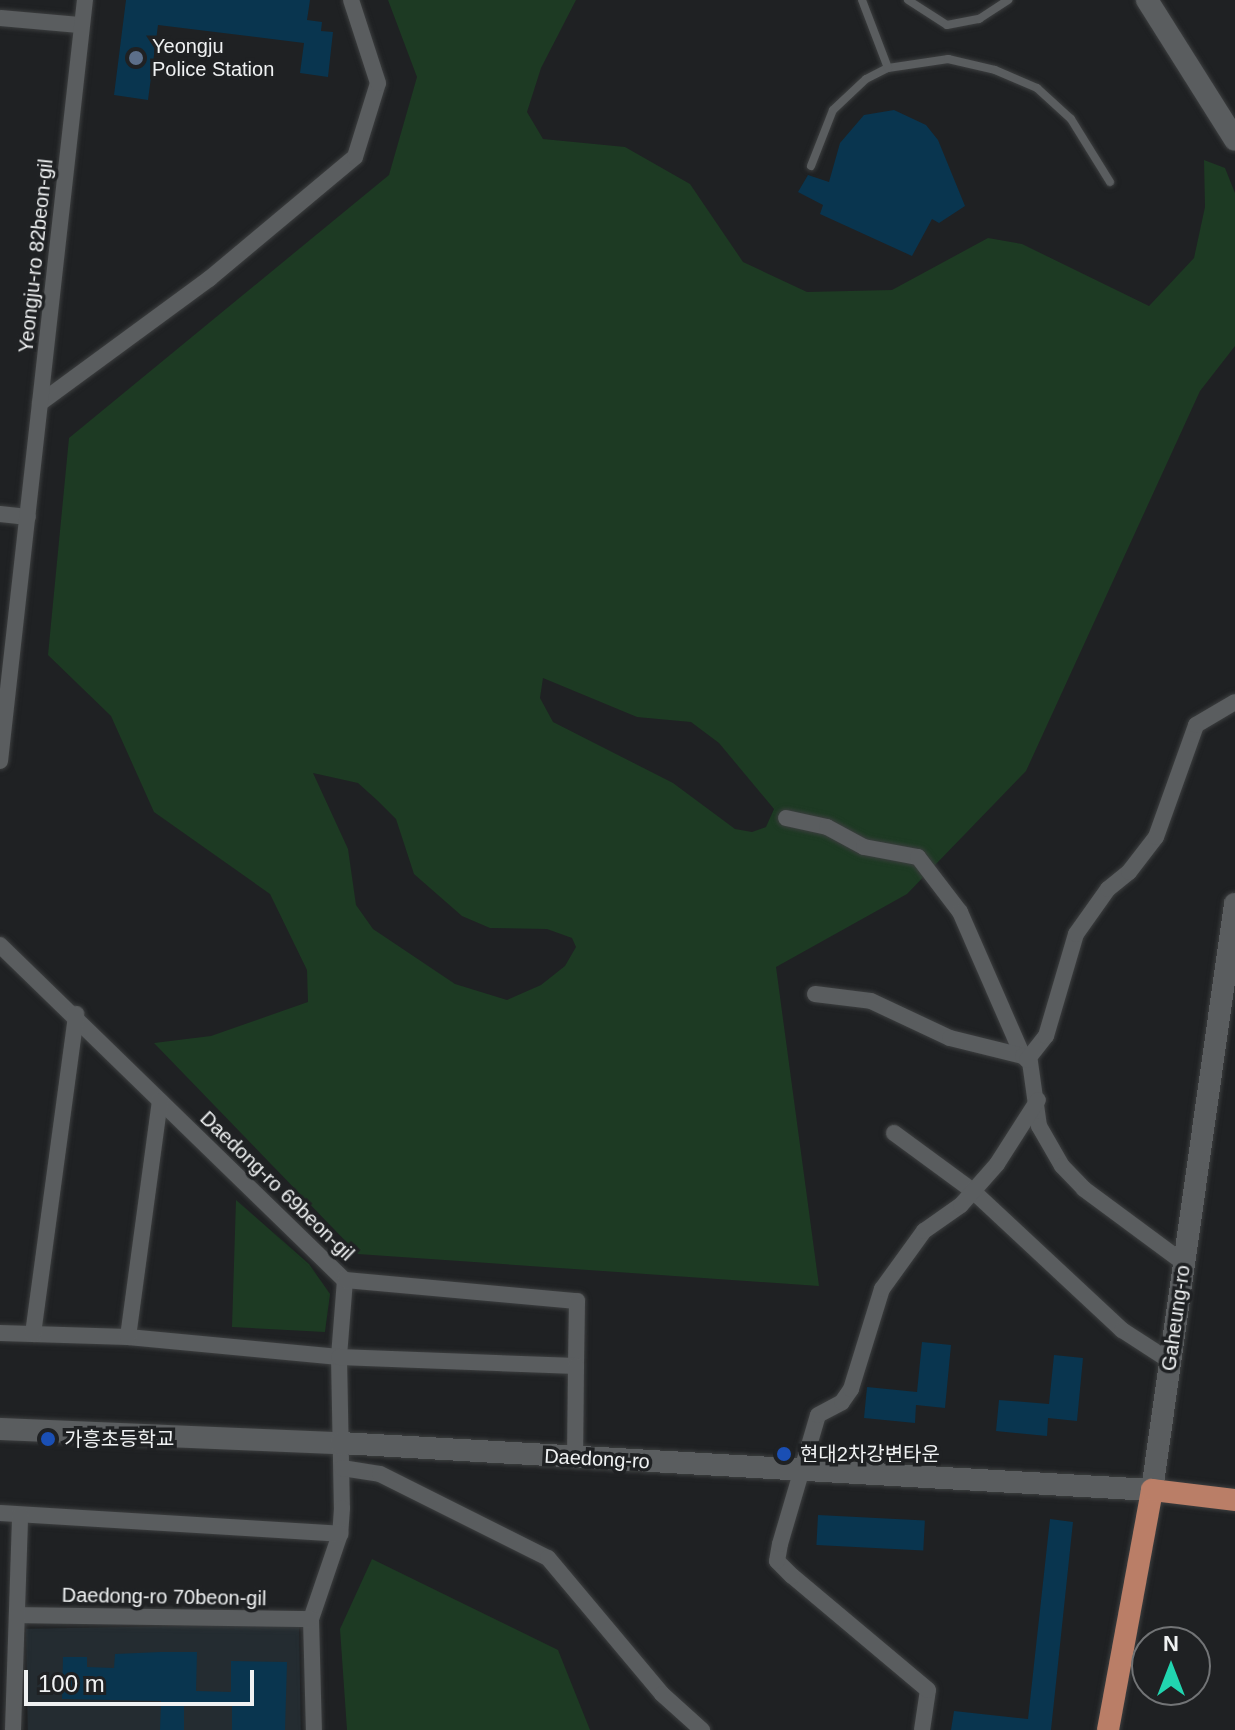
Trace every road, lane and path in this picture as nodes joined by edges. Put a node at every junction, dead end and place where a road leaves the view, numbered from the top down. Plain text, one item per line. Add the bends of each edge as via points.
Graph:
1 (85, 0) edge
2 (351, 0) edge
3 (862, 0) edge
4 (908, 0) edge
5 (1008, 0) edge
6 (1147, 0) edge
7 (0, 18) edge
8 (80, 25) junction
9 (888, 68) junction
10 (1235, 140) edge
11 (811, 166) dead end
12 (1110, 182) dead end
13 (40, 403) junction
14 (0, 514) edge
15 (28, 517) junction
16 (1235, 702) edge
17 (0, 761) edge
18 (786, 818) dead end
19 (1235, 904) edge
20 (0, 945) edge
21 (815, 994) dead end
22 (76, 1014) junction
23 (1025, 1058) junction
24 (1038, 1100) junction
25 (160, 1101) junction
26 (894, 1133) dead end
27 (973, 1191) junction
28 (1184, 1263) junction
29 (345, 1280) junction
30 (0, 1333) edge
31 (33, 1334) junction
32 (128, 1337) junction
33 (339, 1357) junction
34 (1170, 1361) junction
35 (576, 1366) junction
36 (0, 1429) edge
37 (341, 1443) junction
38 (575, 1458) junction
39 (342, 1468) junction
40 (802, 1471) junction
41 (1152, 1490) junction
42 (1235, 1500) edge
43 (0, 1513) edge
44 (20, 1515) junction
45 (340, 1534) junction
46 (18, 1615) junction
47 (311, 1619) junction
48 (13, 1730) edge
49 (314, 1730) edge
50 (702, 1730) edge
51 (922, 1730) edge
52 (1108, 1730) edge

1 - 8 street, Yeongju-ro 82beon-gil
2 - 13 street via 378,83 355,157 209,279
3 - 9 lane
4 - 5 lane via 947,25 979,19
6 - 10 main road
7 - 8 street
8 - 13 street, Yeongju-ro 82beon-gil
9 - 11 lane via 866,79 833,110
9 - 12 lane via 948,59 995,70 1037,88 1071,119
13 - 15 street, Yeongju-ro 82beon-gil
14 - 15 street
15 - 17 street, Yeongju-ro 82beon-gil
16 - 23 street via 1196,725 1156,837 1076,934 1046,1036
18 - 23 street via 827,827 864,847 918,857 960,912
19 - 28 main road, Gaheung-ro
20 - 22 street, Daedong-ro 69beon-gil
21 - 23 street via 850,995 950,1038
22 - 25 street, Daedong-ro 69beon-gil
22 - 31 street
23 - 24 street
24 - 27 street via 1018,1137
24 - 28 street via 1039,1126 1062,1166 1084,1189
25 - 29 street, Daedong-ro 69beon-gil
25 - 32 street
26 - 27 street
27 - 34 street via 1122,1330
27 - 40 street via 924,1231 882,1289 851,1389 842,1402 818,1415
28 - 34 main road, Gaheung-ro
29 - 33 street, Daedong-ro 69beon-gil
29 - 35 street via 577,1301
30 - 31 street
31 - 32 street
32 - 33 street
33 - 35 street
33 - 37 street, Daedong-ro 69beon-gil
34 - 41 main road, Gaheung-ro
35 - 38 street
36 - 37 main road, Daedong-ro
37 - 38 main road, Daedong-ro
37 - 39 street
38 - 40 main road, Daedong-ro
39 - 45 street
39 - 50 street via 380,1474 548,1558 662,1694
40 - 41 main road, Daedong-ro
40 - 51 street via 777,1561 834,1615 928,1690
41 - 42 main road, Daedong-ro
41 - 52 main road, Gaheung-ro
43 - 44 street
44 - 45 street
44 - 46 street
45 - 47 street
46 - 47 street, Daedong-ro 70beon-gil
46 - 48 street
47 - 49 street

